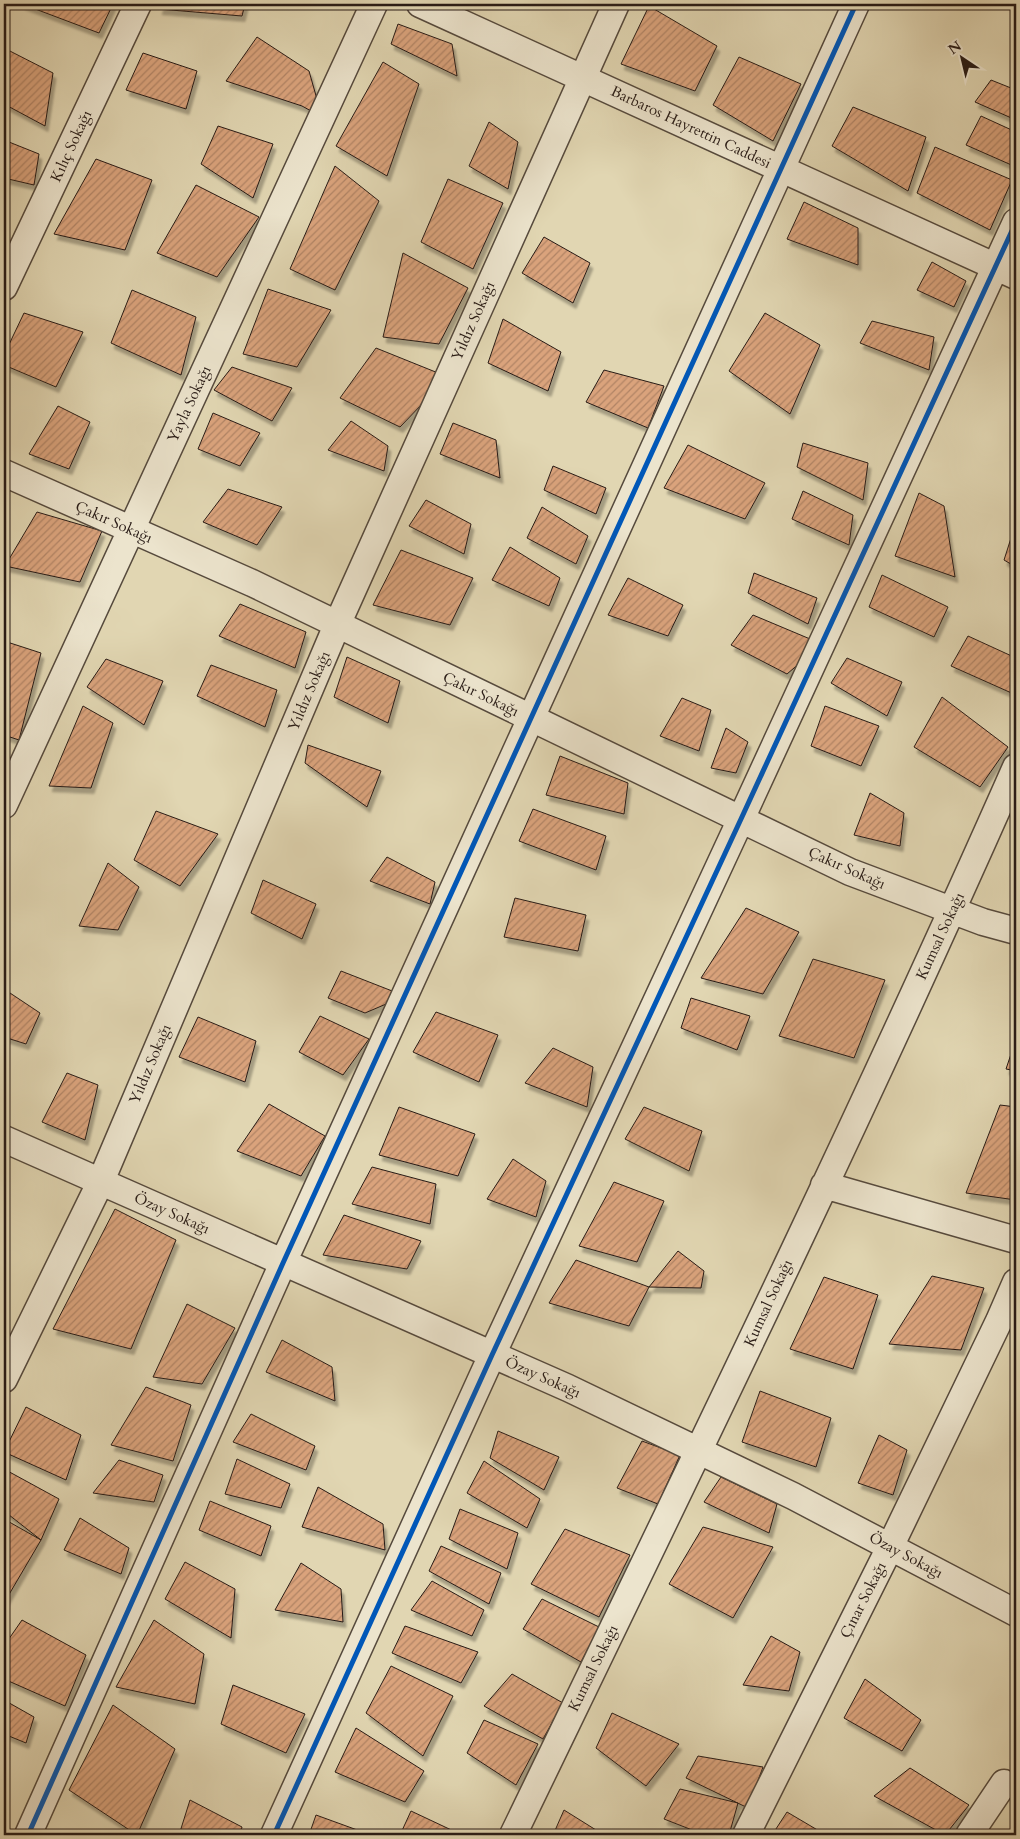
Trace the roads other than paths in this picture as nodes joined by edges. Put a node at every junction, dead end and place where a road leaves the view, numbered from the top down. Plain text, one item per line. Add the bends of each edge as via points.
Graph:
1 (138, 4) edge
2 (374, 4) edge
3 (420, 4) edge
4 (616, 4) edge
5 (856, 4) edge
6 (582, 78) junction
7 (781, 169) junction
8 (1016, 222) edge
9 (1006, 271) edge
10 (4, 287) edge
11 (4, 473) edge
12 (131, 530) junction
13 (337, 625) junction
14 (531, 718) junction
15 (1016, 767) edge
16 (4, 805) edge
17 (741, 819) junction
18 (953, 911) junction
19 (1016, 931) edge
20 (4, 1139) edge
21 (101, 1181) junction
22 (824, 1185) junction
23 (1016, 1240) edge
24 (283, 1263) junction
25 (1016, 1282) edge
26 (492, 1355) junction
27 (4, 1379) edge
28 (699, 1451) junction
29 (890, 1547) junction
30 (1016, 1613) edge
31 (1004, 1783) dead end
32 (28, 1835) edge
33 (274, 1835) edge
34 (513, 1835) edge
35 (746, 1835) edge
36 (969, 1835) edge

1 - 10 street, Kılıç Sokağı
2 - 12 street, Yayla Sokağı
3 - 6 street, Barbaros Hayrettin Caddesi
4 - 6 street, Yıldız Sokağı
5 - 7 street
6 - 7 street, Barbaros Hayrettin Caddesi
6 - 13 street, Yıldız Sokağı
7 - 9 street, Barbaros Hayrettin Caddesi
7 - 14 street
8 - 9 street
9 - 17 street
11 - 12 street, Çakır Sokağı
12 - 13 street, Çakır Sokağı via 252,583
12 - 16 street, Yayla Sokağı
13 - 14 street, Çakır Sokağı
13 - 21 street, Yıldız Sokağı
14 - 17 street, Çakır Sokağı
14 - 24 street
15 - 18 street, Kumsal Sokağı
17 - 18 street, Çakır Sokağı via 850,872
17 - 26 street
18 - 19 street, Çakır Sokağı
18 - 22 street, Kumsal Sokağı
20 - 21 street, Özay Sokağı
21 - 24 street, Özay Sokağı
21 - 27 street, Yıldız Sokağı
22 - 23 street
22 - 28 street, Kumsal Sokağı
24 - 26 street, Özay Sokağı
24 - 32 street
25 - 29 street, Çınar Sokağı
26 - 28 street, Özay Sokağı
26 - 33 street
28 - 29 street, Özay Sokağı
28 - 34 street, Kumsal Sokağı
29 - 30 street, Özay Sokağı
29 - 35 street, Çınar Sokağı
31 - 36 street

